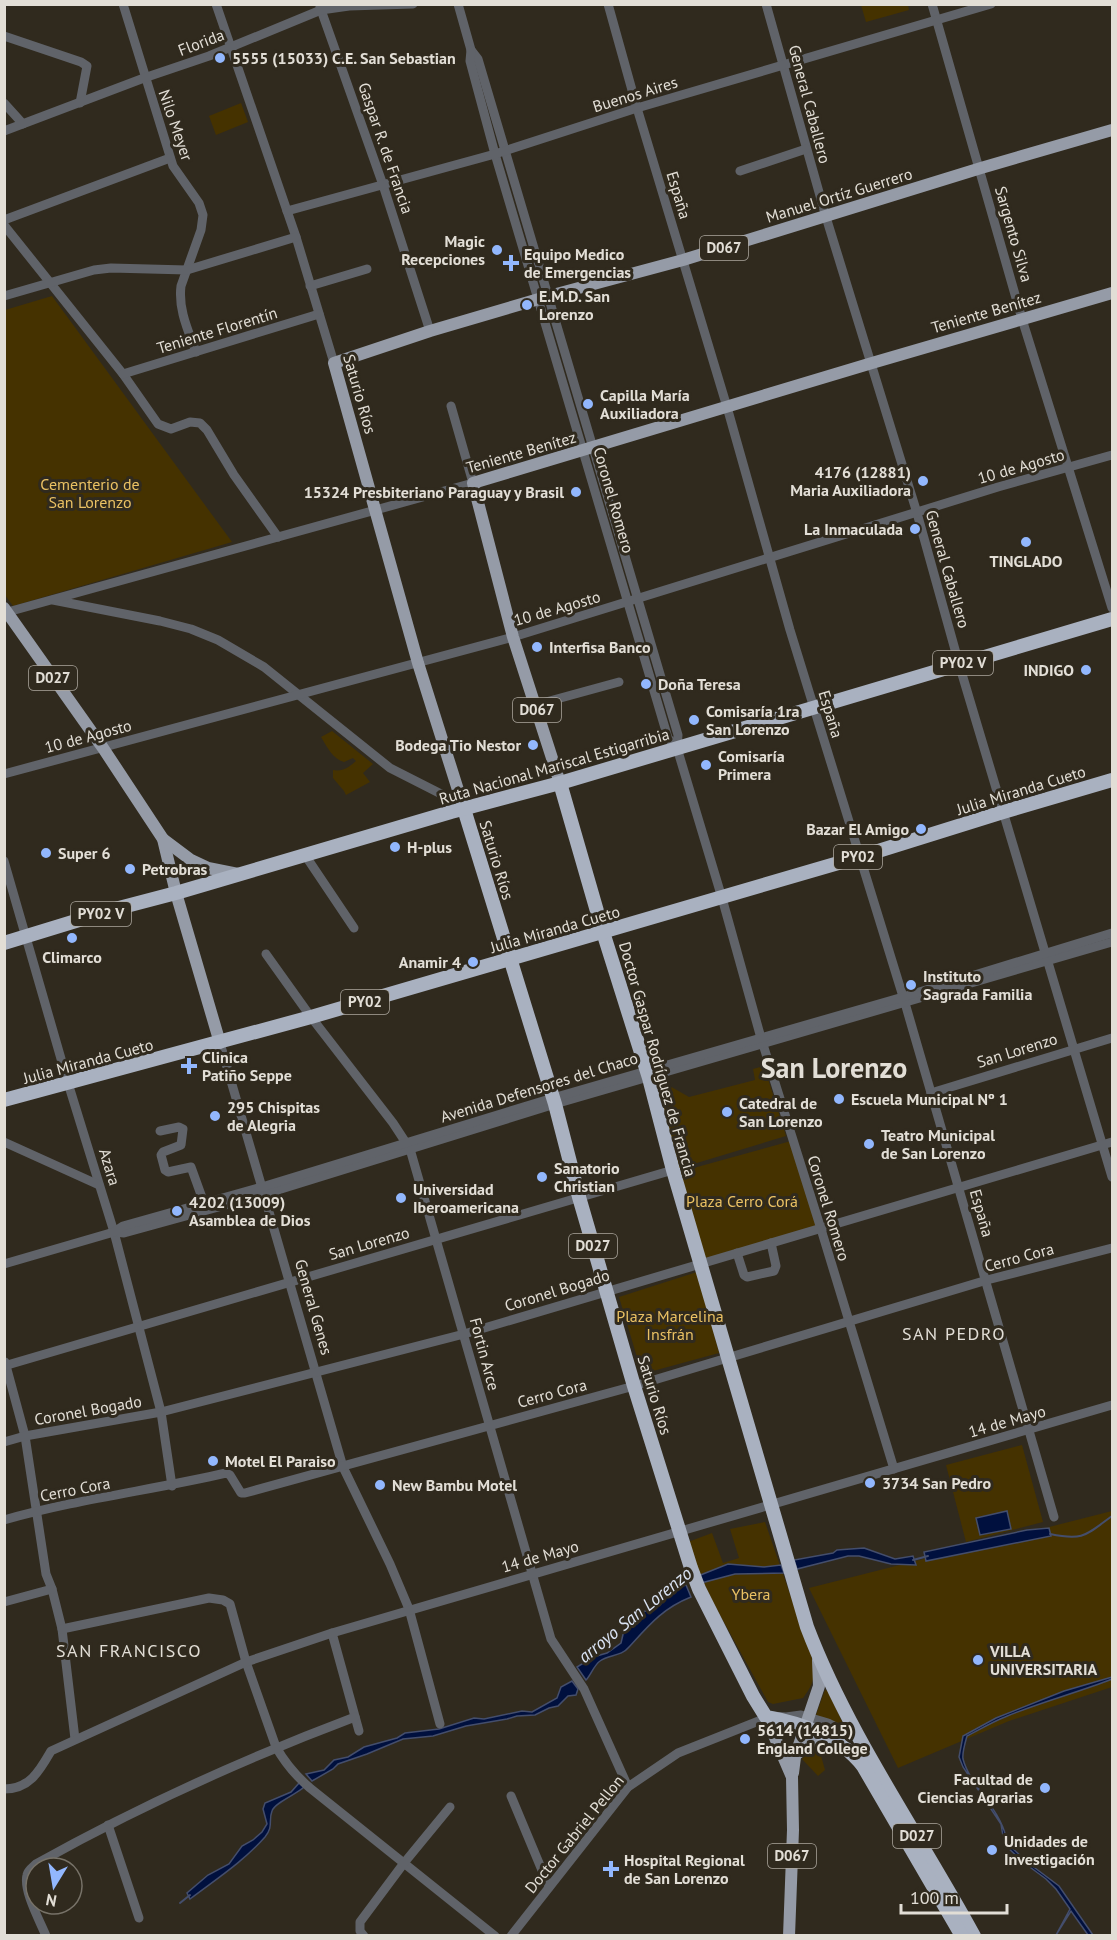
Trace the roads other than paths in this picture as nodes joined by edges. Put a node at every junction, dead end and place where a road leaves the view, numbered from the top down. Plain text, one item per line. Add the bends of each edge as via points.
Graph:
1 (123, 4) edge
2 (216, 4) edge
3 (412, 4) edge
4 (458, 4) edge
5 (608, 4) edge
6 (766, 4) edge
7 (932, 4) edge
8 (991, 4) edge
9 (321, 7) edge
10 (937, 21) junction
11 (4, 36) edge
12 (230, 47) junction
13 (784, 64) junction
14 (144, 78) junction
15 (483, 94) junction
16 (4, 103) edge
17 (80, 103) junction
18 (637, 108) junction
19 (23, 124) junction
20 (1113, 130) edge
21 (4, 131) edge
22 (806, 149) junction
23 (505, 150) junction
24 (495, 154) junction
25 (170, 158) junction
26 (981, 168) junction
27 (740, 171) dead end
28 (383, 185) junction
29 (287, 211) junction
30 (826, 217) junction
31 (4, 220) edge
32 (4, 225) edge
33 (296, 237) junction
34 (683, 260) junction
35 (367, 269) dead end
36 (187, 270) junction
37 (51, 282) junction
38 (310, 286) junction
39 (1113, 293) edge
40 (4, 296) edge
41 (544, 298) junction
42 (319, 314) junction
43 (1023, 319) junction
44 (430, 331) junction
45 (196, 352) junction
46 (334, 363) junction
47 (872, 363) junction
48 (123, 374) junction
49 (451, 406) dead end
50 (728, 407) junction
51 (589, 449) junction
52 (1113, 455) edge
53 (1069, 467) junction
54 (473, 483) junction
55 (375, 511) junction
56 (917, 513) junction
57 (278, 537) junction
58 (770, 558) junction
59 (50, 599) junction
60 (639, 599) junction
61 (628, 603) junction
62 (1113, 608) edge
63 (5, 611) edge
64 (1113, 619) edge
65 (513, 637) junction
66 (418, 663) junction
67 (959, 664) junction
68 (619, 682) dead end
69 (298, 695) junction
70 (535, 705) junction
71 (814, 708) junction
72 (103, 748) junction
73 (677, 748) junction
74 (4, 774) edge
75 (1113, 780) edge
76 (560, 783) junction
77 (456, 804) junction
78 (1003, 812) junction
79 (163, 838) junction
80 (305, 855) junction
81 (860, 857) junction
82 (4, 861) edge
83 (238, 874) junction
84 (176, 893) junction
85 (722, 898) junction
86 (354, 928) dead end
87 (603, 932) junction
88 (1113, 933) edge
89 (26, 937) junction
90 (1113, 942) edge
91 (4, 943) edge
92 (266, 954) dead end
93 (1047, 957) junction
94 (510, 960) junction
95 (904, 1000) junction
96 (311, 1017) junction
97 (1113, 1038) edge
98 (762, 1041) junction
99 (220, 1043) junction
100 (1074, 1049) junction
101 (648, 1074) junction
102 (68, 1083) junction
103 (931, 1093) junction
104 (4, 1100) edge
105 (554, 1101) junction
106 (160, 1131) dead end
107 (4, 1142) edge
108 (1113, 1142) edge
109 (1102, 1145) junction
110 (408, 1146) junction
111 (673, 1170) junction
112 (1113, 1177) edge
113 (99, 1185) junction
114 (959, 1186) junction
115 (263, 1190) junction
116 (579, 1197) junction
117 (204, 1203) junction
118 (821, 1228) junction
119 (114, 1232) junction
120 (437, 1239) junction
121 (771, 1243) junction
122 (1113, 1248) edge
123 (737, 1253) junction
124 (700, 1263) junction
125 (4, 1264) edge
126 (987, 1280) junction
127 (290, 1281) junction
128 (607, 1292) junction
129 (848, 1321) junction
130 (140, 1326) junction
131 (464, 1334) junction
132 (728, 1357) junction
133 (5, 1365) edge
134 (316, 1373) junction
135 (634, 1386) junction
136 (1113, 1406) edge
137 (161, 1412) junction
138 (489, 1425) junction
139 (1029, 1431) junction
140 (25, 1436) junction
141 (4, 1442) edge
142 (343, 1467) junction
143 (894, 1469) junction
144 (172, 1486) junction
145 (772, 1505) junction
146 (36, 1511) junction
147 (1054, 1517) dead end
148 (4, 1521) edge
149 (679, 1532) junction
150 (532, 1574) junction
151 (52, 1588) junction
152 (4, 1602) edge
153 (409, 1609) junction
154 (62, 1629) junction
155 (332, 1633) junction
156 (818, 1656) junction
157 (246, 1662) junction
158 (355, 1717) junction
159 (766, 1717) junction
160 (807, 1722) junction
161 (440, 1724) dead end
162 (359, 1731) dead end
163 (75, 1738) junction
164 (831, 1738) junction
165 (858, 1738) junction
166 (276, 1747) junction
167 (795, 1757) junction
168 (792, 1777) junction
169 (628, 1787) junction
170 (4, 1789) edge
171 (511, 1796) dead end
172 (450, 1807) dead end
173 (108, 1825) junction
174 (404, 1863) junction
175 (549, 1887) junction
176 (139, 1918) dead end
177 (46, 1935) edge
178 (364, 1935) edge
179 (495, 1935) edge
180 (511, 1935) edge
181 (789, 1935) edge
182 (962, 1935) edge
183 (974, 1935) edge

1 - 14 street, Nilo Meyer
2 - 12 street, Saturio Ríos
3 - 9 street, Florida
4 - 15 street, Coronel Romero via 471,50 478,59
5 - 18 street, España
6 - 13 street, General Caballero
7 - 10 street, Sargento Silva
8 - 10 street, Buenos Aires
9 - 12 street, Florida
9 - 28 street, Gaspar R. de Francia
10 - 13 street, Buenos Aires
10 - 26 street, Sargento Silva
11 - 17 street via 87,66
12 - 14 street, Florida
12 - 29 street, Saturio Ríos
13 - 18 street, Buenos Aires
13 - 22 street, General Caballero
14 - 17 street, Florida
14 - 25 street, Nilo Meyer
15 - 23 street, Coronel Romero
15 - 24 street, Coronel Romero
16 - 19 street
17 - 19 street, Florida
18 - 23 street, Buenos Aires
18 - 34 street, España
19 - 21 street, Florida
20 - 26 main road, Manuel Ortíz Guerrero / D067
22 - 27 street
22 - 30 street, General Caballero
23 - 24 street, Buenos Aires
23 - 41 street, Coronel Romero
24 - 28 street, Buenos Aires
24 - 41 street, Coronel Romero
25 - 31 street
25 - 36 street, Nilo Meyer via 203,214
26 - 30 main road, Manuel Ortíz Guerrero / D067
26 - 43 street, Sargento Silva
28 - 29 street, Buenos Aires
28 - 44 street, Gaspar R. de Francia
29 - 33 street, Saturio Ríos
30 - 34 main road, Manuel Ortíz Guerrero / D067
30 - 47 street, General Caballero
32 - 37 street
33 - 36 street
33 - 38 street, Saturio Ríos
34 - 41 main road, Manuel Ortíz Guerrero / D067
34 - 50 street, España
35 - 38 street
36 - 37 street via 111,268
36 - 45 street, Nilo Meyer via 180,296
37 - 40 street
37 - 48 street
38 - 42 street, Saturio Ríos
39 - 43 main road, Teniente Benítez
41 - 44 main road, Manuel Ortíz Guerrero / D067
41 - 51 street, Coronel Romero
42 - 45 street, Teniente Florentín
42 - 46 street, Saturio Ríos
43 - 47 main road, Teniente Benítez
43 - 53 street, Sargento Silva
44 - 46 main road, Manuel Ortíz Guerrero / D067
45 - 48 street, Teniente Florentín
46 - 55 main road, Saturio Ríos
47 - 50 main road, Teniente Benítez
47 - 56 street, General Caballero
48 - 57 street via 164,428 190,422 200,423 207,430
49 - 54 street
50 - 51 main road, Teniente Benítez
50 - 58 street, España
51 - 54 main road, Teniente Benítez
51 - 60 street, Coronel Romero
51 - 61 street, Coronel Romero
52 - 53 street, 10 de Agosto
53 - 56 street, 10 de Agosto
53 - 62 street, Sargento Silva
54 - 55 street, Teniente Benítez
54 - 65 main road, Doctor Gaspar Rodríguez de Francia / D067
55 - 57 street, Teniente Benítez
55 - 66 main road, Saturio Ríos
56 - 58 street, 10 de Agosto
56 - 67 street, General Caballero
57 - 59 street, Teniente Benítez
58 - 60 street, 10 de Agosto
58 - 71 street, España
59 - 63 street, Teniente Benítez
59 - 69 street via 191,628 241,652
60 - 61 street, 10 de Agosto
60 - 73 street, Coronel Romero via 678,735
61 - 65 street, 10 de Agosto
61 - 73 street, Coronel Romero via 668,738
63 - 72 main road, D027
64 - 67 highway, Ruta Nacional Mariscal Estigarribia / PY02 V
65 - 66 street, 10 de Agosto
65 - 70 main road, Doctor Gaspar Rodríguez de Francia / D067
66 - 69 street, 10 de Agosto
66 - 77 main road, Saturio Ríos
67 - 71 highway, Ruta Nacional Mariscal Estigarribia / PY02 V
67 - 78 street, General Caballero
68 - 70 street
69 - 72 street, 10 de Agosto
69 - 77 street via 390,768
70 - 76 main road, Doctor Gaspar Rodríguez de Francia / D067
71 - 73 highway, Ruta Nacional Mariscal Estigarribia / PY02 V
71 - 81 street, España
72 - 74 street, 10 de Agosto
72 - 79 main road, D027
73 - 76 highway, Ruta Nacional Mariscal Estigarribia / PY02 V
73 - 85 street, Coronel Romero
75 - 78 highway, Julia Miranda Cueto / PY02
76 - 77 highway, Ruta Nacional Mariscal Estigarribia / PY02 V
76 - 87 highway, Doctor Gaspar Rodríguez de Francia / D027
77 - 80 highway, Ruta Nacional Mariscal Estigarribia / PY02 V
77 - 94 highway, Saturio Ríos / D027
78 - 81 highway, Julia Miranda Cueto / PY02
78 - 93 street, General Caballero
79 - 83 main road via 190,860
79 - 84 main road, D027
80 - 83 highway, Ruta Nacional Mariscal Estigarribia / PY02 V
80 - 86 street
81 - 85 highway, Julia Miranda Cueto / PY02
81 - 95 street, España
82 - 89 street, Azara
83 - 84 highway, Ruta Nacional Mariscal Estigarribia / PY02 V
84 - 89 highway, Ruta Nacional Mariscal Estigarribia / PY02 V
84 - 99 main road, General Genes / D027
85 - 87 highway, Julia Miranda Cueto / PY02
85 - 98 street, Coronel Romero
87 - 94 highway, Julia Miranda Cueto / PY02
87 - 101 highway, Doctor Gaspar Rodríguez de Francia / D027
88 - 93 street, Avenida Defensores del Chaco
89 - 91 highway, Ruta Nacional Mariscal Estigarribia / PY02 V
89 - 102 street, Azara
90 - 93 street, Avenida Defensores del Chaco
92 - 96 street, Fortin Arce
93 - 95 street, Avenida Defensores del Chaco
93 - 100 street, General Caballero
94 - 96 highway, Julia Miranda Cueto / PY02
94 - 105 highway, Saturio Ríos / D027
95 - 98 street, Avenida Defensores del Chaco
95 - 103 street, España
96 - 99 highway, Julia Miranda Cueto / PY02
96 - 110 street, Fortin Arce
97 - 100 street, San Lorenzo
98 - 101 street, Avenida Defensores del Chaco
98 - 118 street, Coronel Romero
99 - 102 highway, Julia Miranda Cueto / PY02
99 - 115 street, General Genes
100 - 103 street, San Lorenzo
100 - 109 street, General Caballero
101 - 105 street, Avenida Defensores del Chaco
101 - 111 highway, Doctor Gaspar Rodríguez de Francia / D027
102 - 104 highway, Julia Miranda Cueto / PY02
102 - 113 street, Azara
103 - 114 street, España
105 - 110 street, Avenida Defensores del Chaco
105 - 116 highway, Saturio Ríos / D027
106 - 117 street via 183,1129 181,1145 161,1155 165,1170 191,1167
107 - 113 street
108 - 109 street, Coronel Bogado
109 - 112 street, General Caballero
109 - 114 street, Coronel Bogado
110 - 115 street, Avenida Defensores del Chaco
110 - 120 street, Fortin Arce
111 - 116 street, San Lorenzo
111 - 124 highway, Doctor Gaspar Rodríguez de Francia / D027
113 - 119 street, Azara
114 - 118 street, Coronel Bogado
114 - 126 street, España
115 - 117 street, Avenida Defensores del Chaco
115 - 119 street, Avenida Defensores del Chaco via 124,1233
115 - 127 street, General Genes
116 - 120 street, San Lorenzo
116 - 128 highway, Saturio Ríos / D027
117 - 119 street, Avenida Defensores del Chaco
118 - 121 street, Coronel Bogado
118 - 129 street, Coronel Romero
119 - 125 street, Avenida Defensores del Chaco
119 - 130 street, Azara
120 - 127 street, San Lorenzo
120 - 131 street, Fortin Arce
121 - 123 street, Coronel Bogado
121 - 123 street via 774,1271 747,1277
122 - 126 street, Cerro Cora
123 - 124 street, Coronel Bogado
124 - 128 street, Coronel Bogado
124 - 132 highway, Doctor Gaspar Rodríguez de Francia / D027
126 - 129 street, Cerro Cora
126 - 139 street, España
127 - 130 street, San Lorenzo
127 - 134 street, General Genes
128 - 131 street, Coronel Bogado
128 - 135 highway, Saturio Ríos / D027
129 - 132 street, Cerro Cora
129 - 143 street, Coronel Romero
130 - 133 street, San Lorenzo
130 - 137 street, Azara
131 - 134 street, Coronel Bogado
131 - 138 street, Fortin Arce
132 - 135 street, Cerro Cora
132 - 145 highway, Doctor Gaspar Rodríguez de Francia / D027
133 - 140 street
134 - 137 street, Coronel Bogado
134 - 142 street, General Genes
135 - 138 street, Cerro Cora
135 - 149 highway, Saturio Ríos / D027
136 - 139 street, 14 de Mayo
137 - 140 street, Coronel Bogado
137 - 144 street, Azara
138 - 142 street, Cerro Cora
138 - 150 street, Fortin Arce
139 - 143 street, 14 de Mayo
139 - 147 street, España
140 - 141 street, Coronel Bogado
140 - 146 street
142 - 144 street, Cerro Cora via 242,1494 226,1473
142 - 153 street, General Genes
143 - 145 street, 14 de Mayo
144 - 146 street, Cerro Cora
145 - 149 street, 14 de Mayo
145 - 156 highway, D027
146 - 148 street, Cerro Cora
146 - 151 street via 46,1574
149 - 150 street, 14 de Mayo
149 - 159 highway, Saturio Ríos / D027 via 699,1589
150 - 153 street, 14 de Mayo
150 - 169 street, Fortin Arce via 551,1639 584,1689
151 - 152 street
151 - 154 street
153 - 155 street, 14 de Mayo
153 - 161 street, General Genes
154 - 157 street via 209,1598 220,1599 230,1604
154 - 163 street
155 - 157 street, 14 de Mayo
155 - 158 street
156 - 160 main road, D067 via 819,1686
156 - 165 highway, D027
157 - 163 street, 14 de Mayo
157 - 166 street
158 - 162 street
158 - 166 street
159 - 160 highway, D027
159 - 168 main road, D067
159 - 169 street, Doctor Gabriel Pellon via 678,1753
160 - 164 highway, D027
160 - 165 street via 828,1723
160 - 167 main road, D067
163 - 170 street, 14 de Mayo via 51,1751 28,1783
164 - 167 main road via 810,1742
164 - 182 highway, D027 via 855,1755 863,1766
165 - 183 highway, D027
166 - 173 street
166 - 174 street via 296,1776
167 - 168 main road, D067
168 - 181 main road, D067
169 - 175 street, Doctor Gabriel Pellon
171 - 175 street
172 - 174 street
173 - 176 street
173 - 177 street via 30,1868 27,1875 31,1899
174 - 178 street via 360,1922
174 - 179 street
175 - 180 street, Doctor Gabriel Pellon

